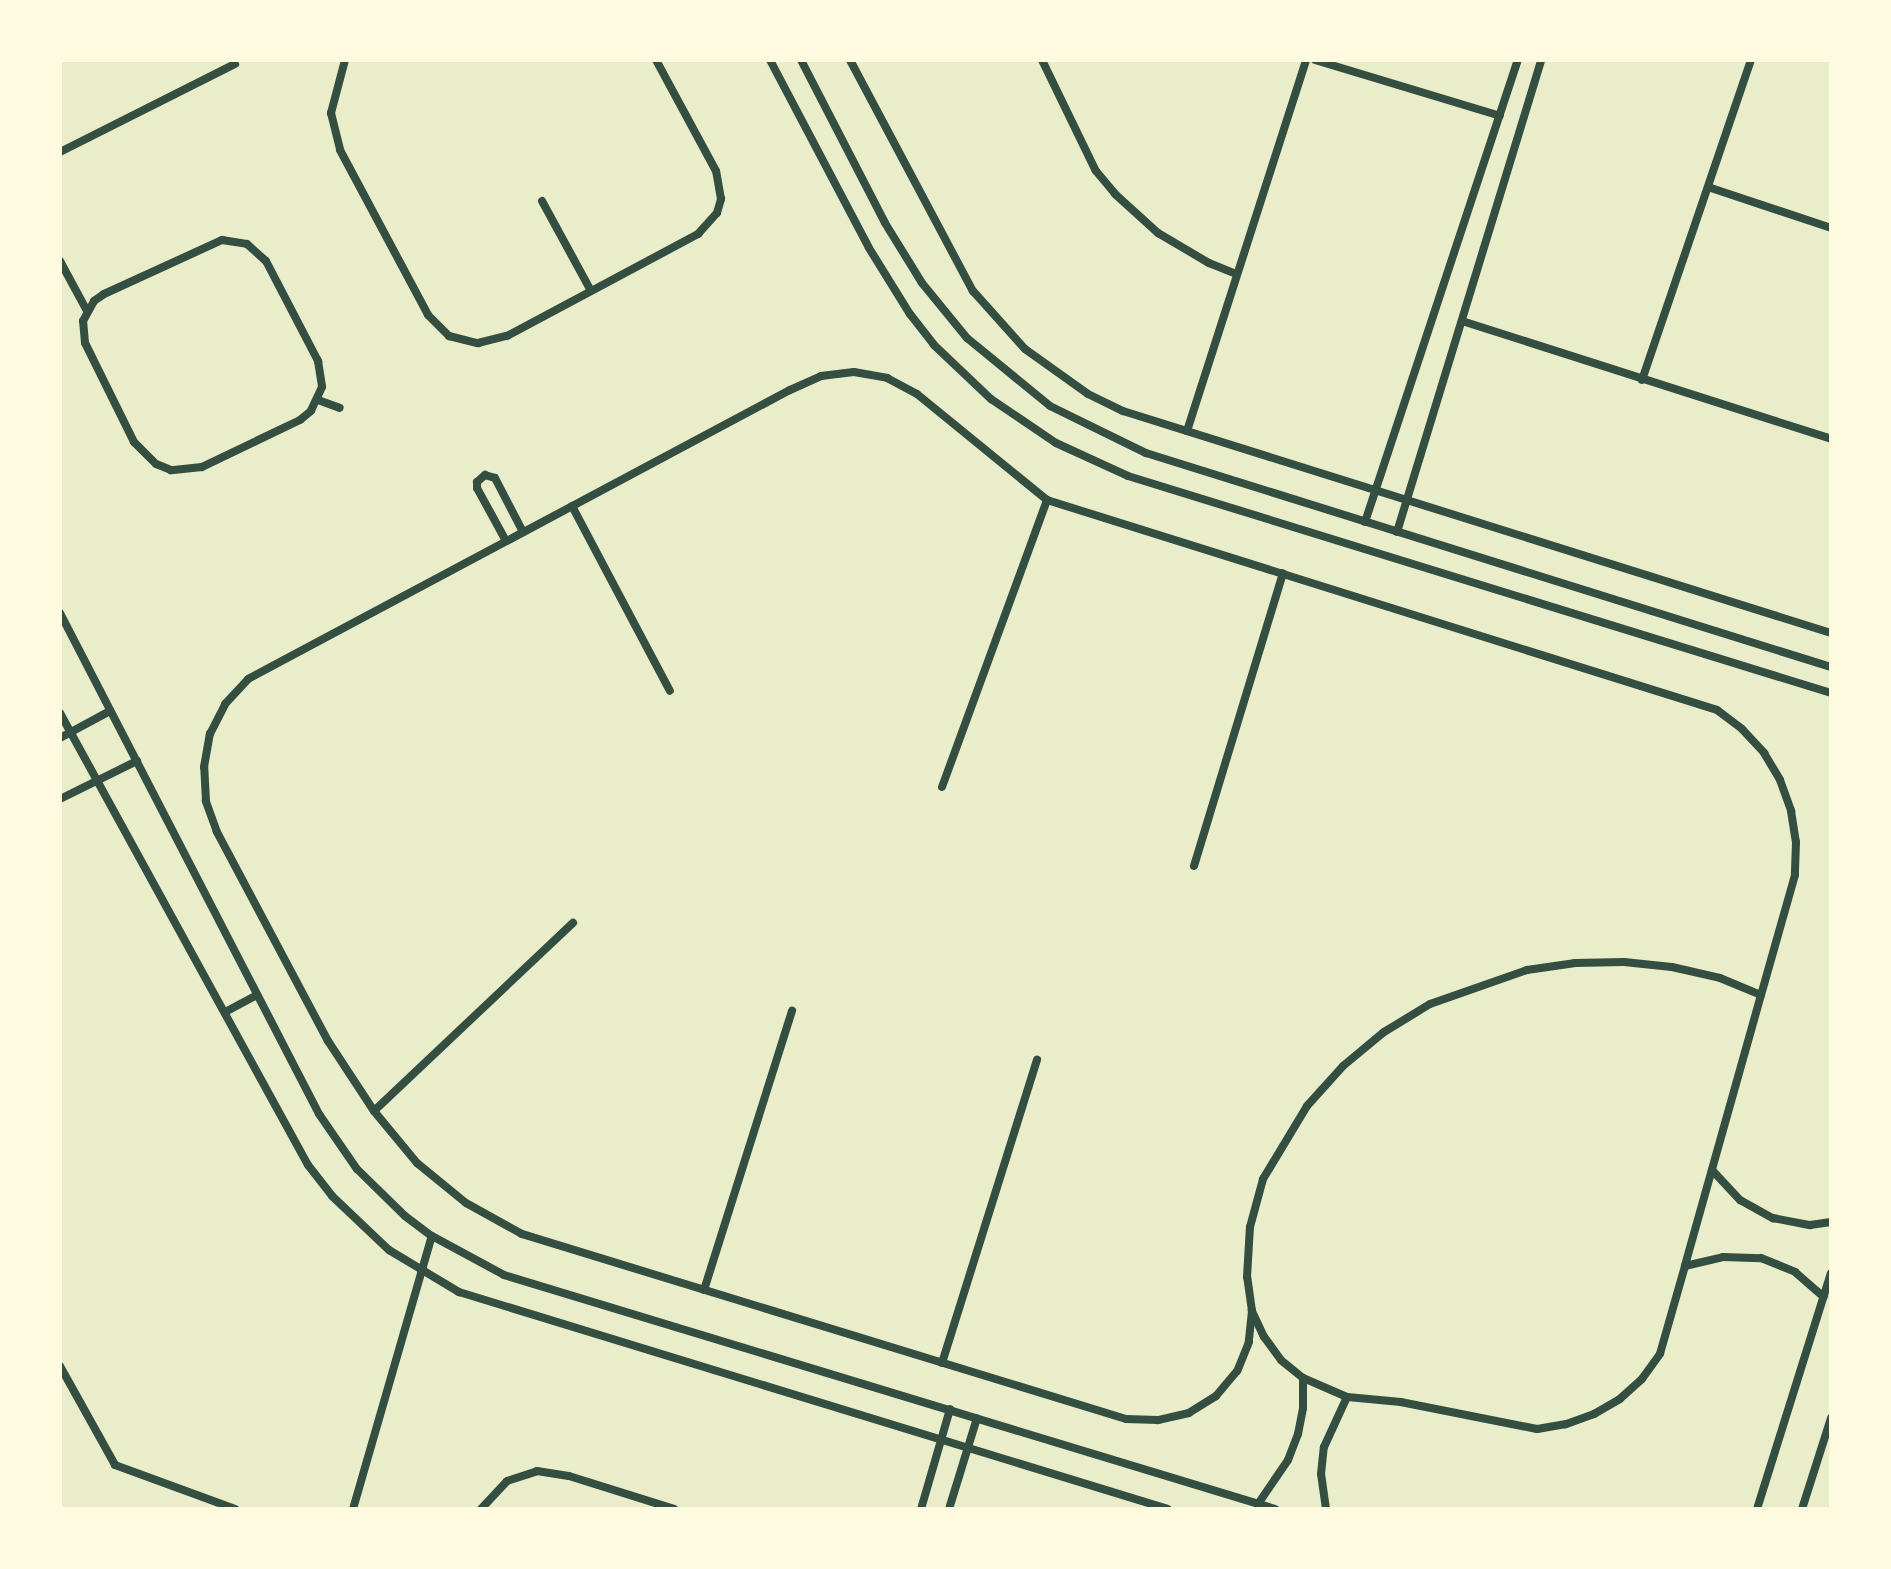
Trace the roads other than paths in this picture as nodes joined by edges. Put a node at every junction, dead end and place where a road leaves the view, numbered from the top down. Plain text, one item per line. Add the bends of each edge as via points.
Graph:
1 (345, 60) edge
2 (656, 60) edge
3 (770, 60) edge
4 (801, 60) edge
5 (850, 60) edge
6 (1042, 60) edge
7 (1306, 60) edge
8 (1315, 60) edge
9 (1518, 60) edge
10 (1541, 60) edge
11 (1751, 60) edge
12 (235, 64) dead end
13 (1500, 116) junction
14 (60, 152) edge
15 (1708, 187) junction
16 (542, 201) dead end
17 (1831, 228) edge
18 (60, 261) edge
19 (1236, 274) junction
20 (591, 291) junction
21 (87, 311) junction
22 (1462, 321) junction
23 (1642, 380) junction
24 (318, 400) junction
25 (340, 408) dead end
26 (1187, 431) junction
27 (1831, 439) edge
28 (1377, 491) junction
29 (1047, 500) junction
30 (1407, 501) junction
31 (572, 506) junction
32 (1365, 522) junction
33 (523, 532) junction
34 (1397, 532) junction
35 (506, 541) junction
36 (1283, 573) junction
37 (60, 613) edge
38 (1831, 633) edge
39 (1831, 667) edge
40 (670, 691) dead end
41 (1831, 693) edge
42 (110, 711) junction
43 (60, 713) edge
44 (70, 733) junction
45 (60, 738) edge
46 (137, 761) junction
47 (97, 780) junction
48 (942, 787) dead end
49 (60, 799) edge
50 (1194, 866) dead end
51 (573, 923) dead end
52 (257, 995) junction
53 (1761, 995) junction
54 (227, 1011) junction
55 (792, 1011) dead end
56 (1037, 1060) dead end
57 (374, 1111) junction
58 (1712, 1170) junction
59 (1831, 1222) edge
60 (432, 1236) junction
61 (1685, 1266) junction
62 (421, 1272) junction
63 (1831, 1273) edge
64 (704, 1290) junction
65 (1824, 1297) junction
66 (1252, 1311) junction
67 (942, 1363) junction
68 (60, 1366) edge
69 (1303, 1378) junction
70 (1347, 1397) junction
71 (950, 1409) junction
72 (977, 1418) junction
73 (1831, 1418) edge
74 (942, 1438) junction
75 (968, 1446) junction
76 (1258, 1504) junction
77 (235, 1509) edge
78 (353, 1509) edge
79 (481, 1509) edge
80 (674, 1509) edge
81 (921, 1509) edge
82 (949, 1509) edge
83 (1168, 1509) edge
84 (1275, 1509) edge
85 (1326, 1509) edge
86 (1757, 1509) edge
87 (1802, 1509) edge

1 - 20 street via 331,113 334,138 437,327 463,341 493,341
2 - 20 street via 716,171 721,199 709,225 698,234
3 - 41 street via 869,248 910,314 981,391 1056,443 1128,476
4 - 32 street via 909,263 951,320 1002,370 1050,406 1113,440
5 - 26 street via 973,291 997,321 1045,365 1088,394
6 - 19 street via 1096,171 1115,194 1158,233
7 - 19 street
8 - 13 street
9 - 13 street
10 - 22 street
11 - 15 street
12 - 14 street
13 - 28 street
15 - 17 street
15 - 23 street
16 - 20 street
18 - 21 street
19 - 26 street
21 - 24 street via 85,343 134,442 156,464 179,470 202,467 300,420
21 - 24 street via 104,294 209,243 247,244 266,261 318,361
22 - 23 street
22 - 30 street
23 - 27 street
24 - 25 street
26 - 28 street
28 - 30 street
28 - 32 street
29 - 31 street via 917,394 887,378 854,372 821,376 790,390
29 - 36 street
29 - 48 street
30 - 34 street
30 - 38 street
31 - 33 street
31 - 40 street
32 - 34 street
33 - 35 street
33 - 35 street via 495,478 485,475 477,488
34 - 39 street
35 - 57 street via 248,679 225,704 210,734 204,767 206,801 217,832 328,1041
36 - 50 street
36 - 53 street via 1717,710 1742,729 1780,780 1796,842 1795,875
37 - 42 street
42 - 44 street
42 - 46 street
43 - 44 street
44 - 45 street
44 - 47 street
46 - 47 street
46 - 52 street
47 - 49 street
47 - 54 street
51 - 57 street
52 - 54 street
52 - 60 street via 337,1142 380,1193
53 - 58 street
53 - 66 street via 1672,967 1575,963 1480,984 1430,1004 1384,1032 1307,1106 1263,1179 1250,1227 1247,1277
54 - 62 street via 308,1165 359,1224
55 - 64 street
56 - 67 street
57 - 64 street via 417,1163 466,1203 522,1234
58 - 59 street via 1740,1200 1773,1218 1810,1225
58 - 61 street
60 - 62 street
60 - 71 street via 504,1275
61 - 65 street via 1723,1257 1761,1258 1795,1272
61 - 70 street via 1660,1354 1642,1379 1594,1414 1537,1429 1401,1402
62 - 74 street via 459,1292
62 - 78 street
63 - 65 street
64 - 67 street
65 - 86 street
66 - 67 street via 1249,1342 1237,1371 1216,1396 1189,1413 1158,1420 1126,1419
66 - 69 street via 1281,1360
68 - 77 street via 115,1465
69 - 70 street
69 - 76 street via 1303,1408 1293,1447
70 - 85 street via 1324,1447
71 - 72 street
71 - 74 street
72 - 75 street
72 - 76 street
73 - 87 street
74 - 75 street
74 - 81 street
75 - 82 street
75 - 83 street
76 - 84 street
79 - 80 street via 507,1481 537,1471

